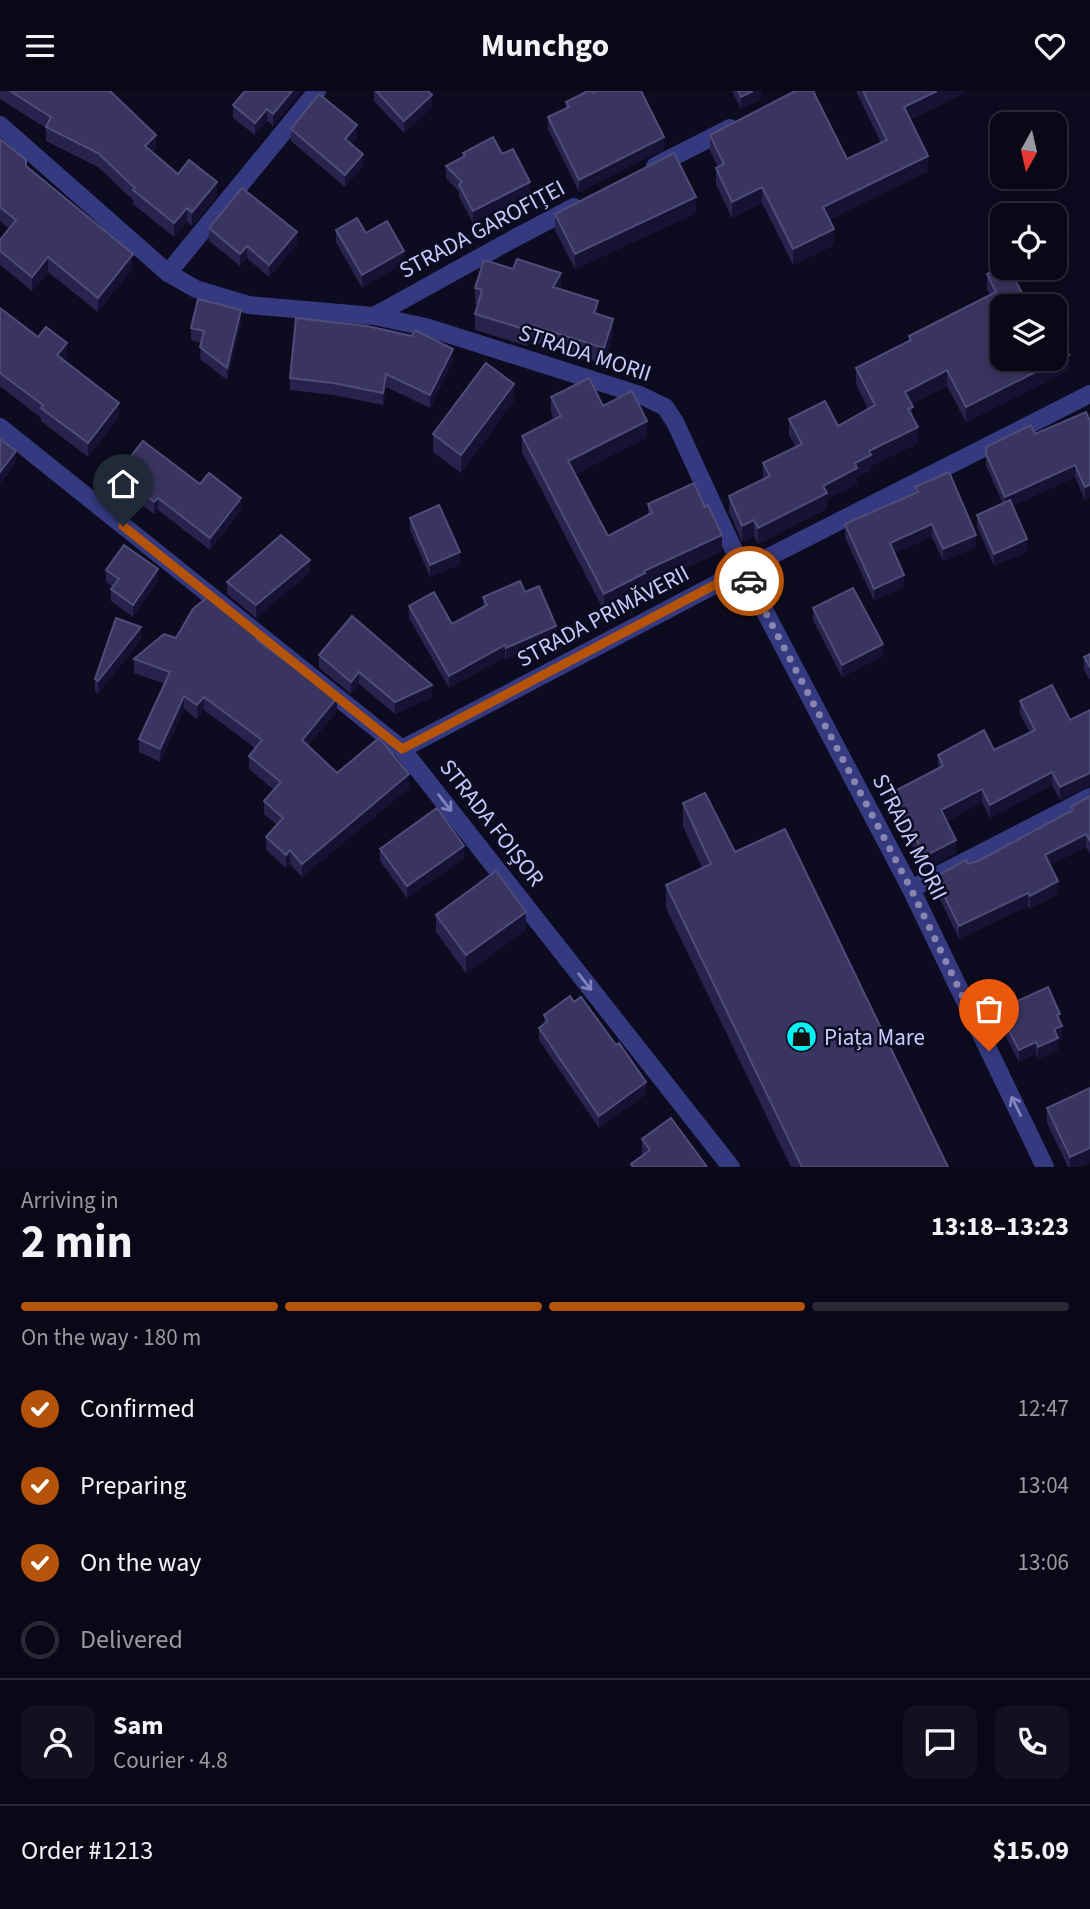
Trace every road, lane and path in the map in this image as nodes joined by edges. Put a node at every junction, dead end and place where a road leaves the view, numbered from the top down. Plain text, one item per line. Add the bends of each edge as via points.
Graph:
1 (317, 91) edge
2 (741, 122) edge
3 (0, 125) edge
4 (645, 171) edge
5 (585, 202) edge
6 (168, 273) junction
7 (374, 316) junction
8 (1090, 394) edge
9 (0, 427) edge
10 (743, 570) junction
11 (402, 749) junction
12 (1090, 797) edge
13 (911, 889) junction
14 (731, 1167) edge
15 (1045, 1167) edge

1 - 6 street
2 - 4 street
3 - 6 street, STRADA MORII
5 - 7 street, STRADA GAROFIȚEI
6 - 7 street, STRADA MORII via 196,289 249,305
7 - 10 street, STRADA MORII via 426,327 665,407
8 - 10 street, STRADA PRIMĂVERII
9 - 11 street, STRADA FOIȘOR
10 - 11 street, STRADA PRIMĂVERII
10 - 13 street, STRADA MORII
11 -> 14 street, STRADA FOIȘOR
12 - 13 street
15 -> 13 street, STRADA MORII

